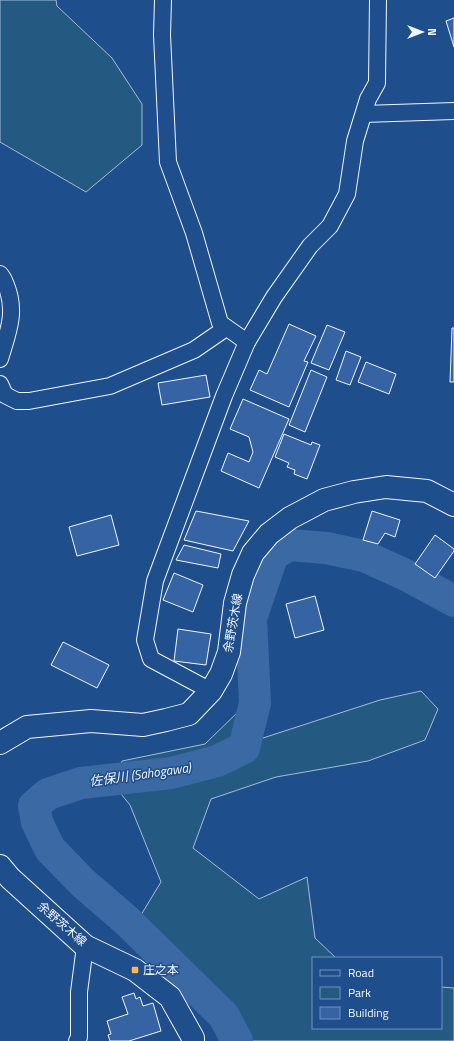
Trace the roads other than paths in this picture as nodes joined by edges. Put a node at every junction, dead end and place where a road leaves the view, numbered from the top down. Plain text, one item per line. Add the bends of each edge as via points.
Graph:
1 (163, 0) edge
2 (378, 0) edge
3 (454, 111) edge
4 (364, 114) junction
5 (0, 274) edge
6 (4, 295) edge
7 (226, 328) junction
8 (247, 342) junction
9 (0, 358) edge
10 (0, 384) edge
11 (454, 505) edge
12 (211, 691) junction
13 (0, 742) edge
14 (0, 866) edge
15 (86, 946) junction
16 (77, 1041) edge
17 (193, 1041) edge

1 - 7 street via 162,36 168,162 194,233 220,323
2 - 4 street via 377,83 368,99
3 - 4 street
4 - 8 street via 355,141 347,194 330,226 310,246 274,297
5 - 6 street
6 - 9 street via 12,314
7 - 8 street
7 - 10 street via 194,350 110,386 17,401 5,395
8 - 12 street via 224,396 155,581 145,640 151,659
11 - 12 main road, 余野茨木線 via 427,491 386,487 354,492 324,500 290,518 269,534 253,553 243,576 235,603 229,652
12 - 13 main road, 余野茨木線 via 188,714 166,720 143,725 91,721 27,727
14 - 15 main road, 余野茨木線
15 - 16 street via 79,992
15 - 17 main road, 余野茨木線 via 135,970 170,997

